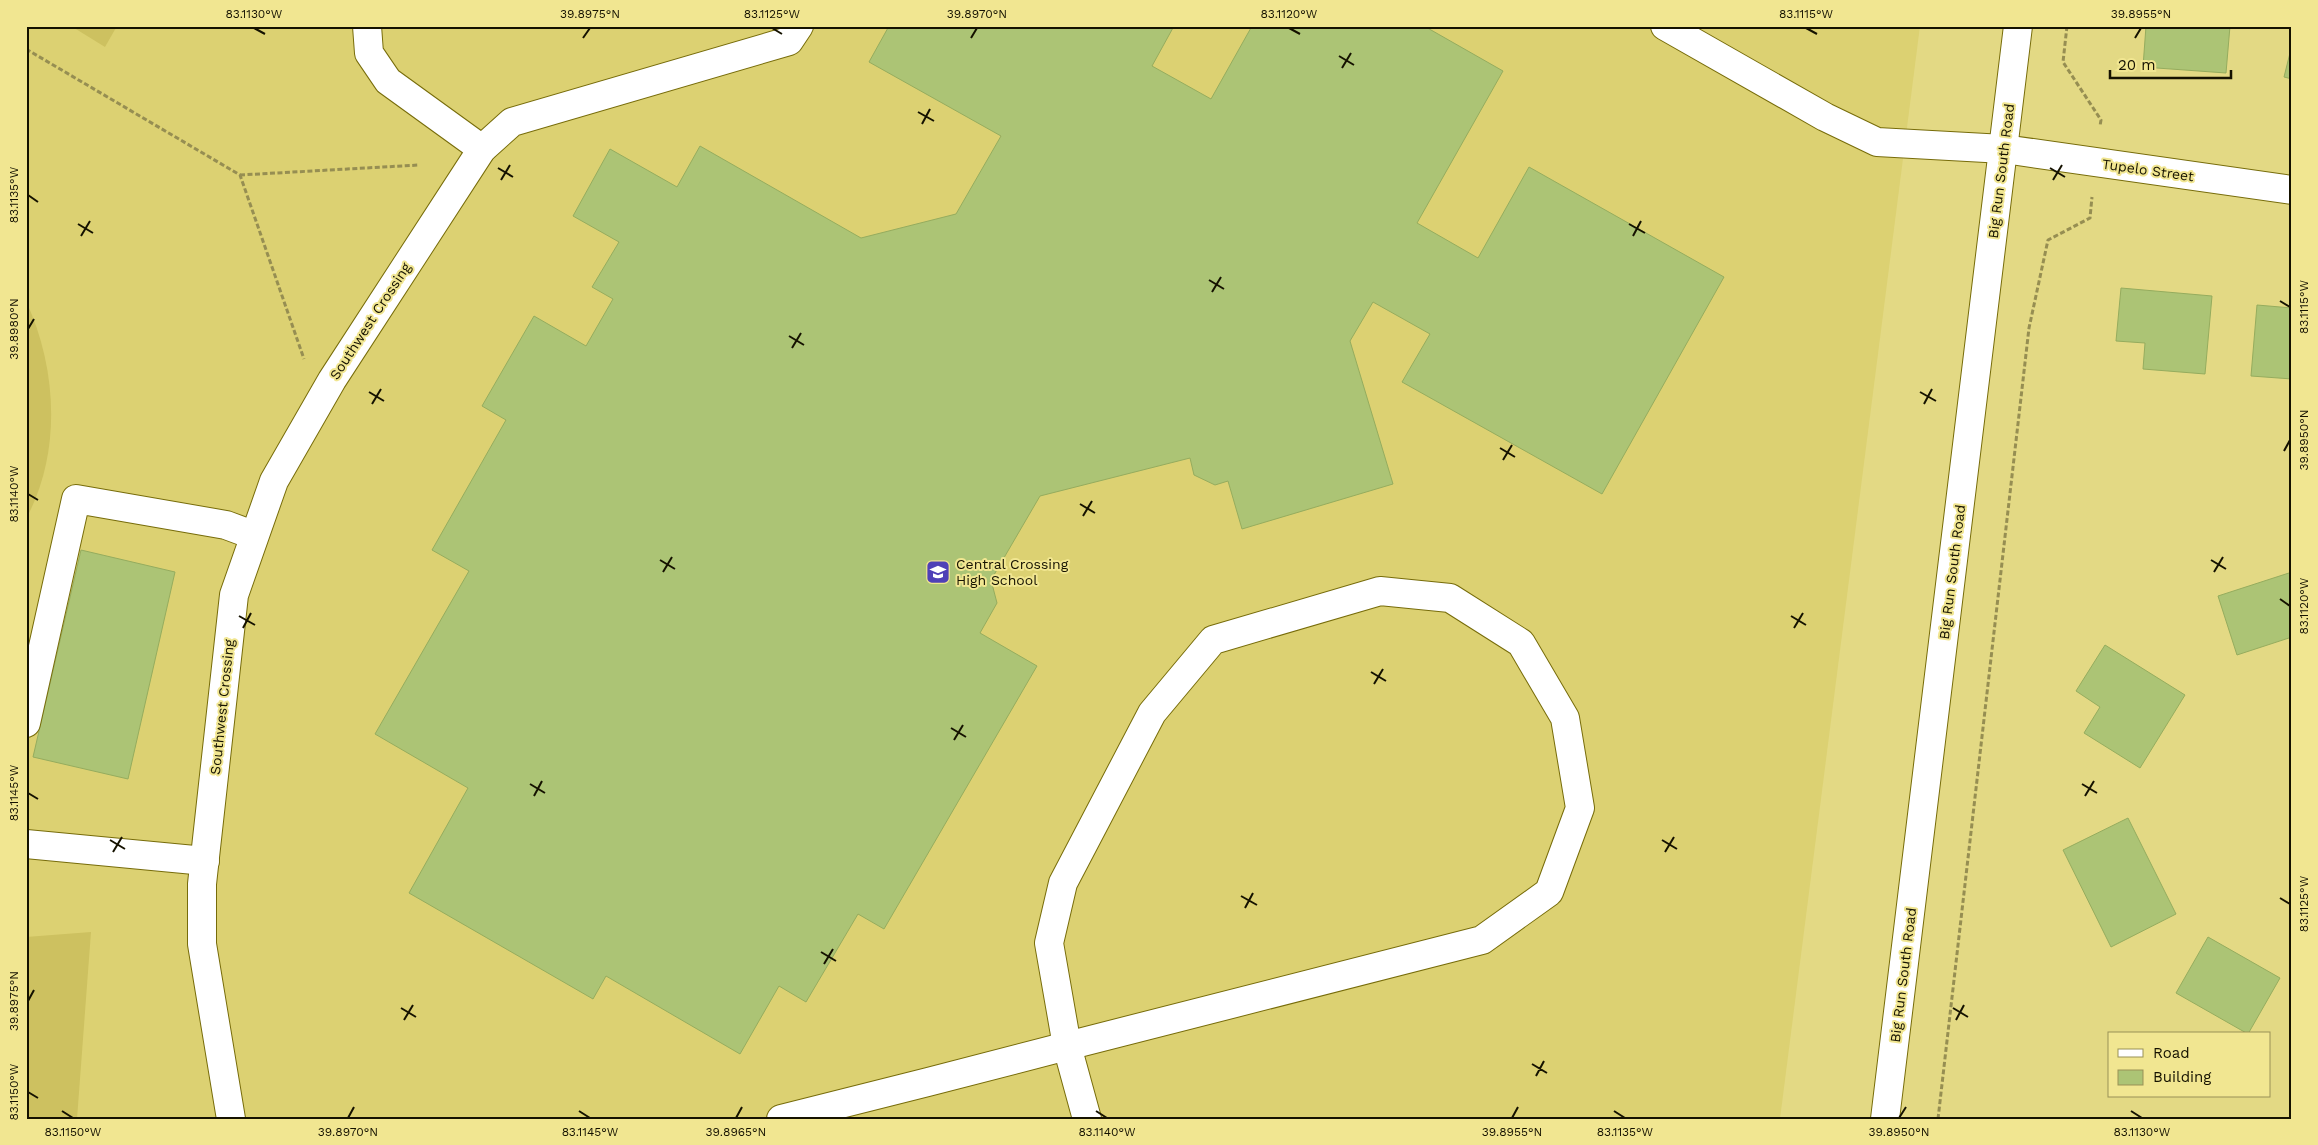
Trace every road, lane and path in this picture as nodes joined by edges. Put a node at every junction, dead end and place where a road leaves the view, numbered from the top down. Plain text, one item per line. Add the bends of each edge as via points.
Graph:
1 (367, 26) edge
2 (799, 26) edge
3 (1665, 26) edge
4 (2018, 26) edge
5 (2067, 26) edge
6 (26, 49) edge
7 (482, 148) junction
8 (2004, 149) junction
9 (2095, 162) junction
10 (419, 165) dead end
11 (240, 175) junction
12 (2292, 190) edge
13 (306, 364) dead end
14 (253, 535) junction
15 (26, 723) edge
16 (26, 844) edge
17 (205, 861) junction
18 (1067, 1046) junction
19 (231, 1119) edge
20 (781, 1119) edge
21 (1087, 1119) edge
22 (1885, 1119) edge
23 (1938, 1119) edge

1 - 7 street via 369,53 388,81
2 - 7 street, Southwest Crossing via 790,41 512,122
3 - 8 street, Tupelo Street via 1825,117 1877,142
4 - 8 street, Big Run South Road
5 - 9 path via 2063,62 2101,120
6 - 11 path
7 - 14 street, Southwest Crossing via 332,380 274,481
8 - 9 street, Tupelo Street
8 - 22 street, Big Run South Road
9 - 12 street, Tupelo Street
9 - 23 path via 2090,218 2048,240 2029,328
10 - 11 path
11 - 13 path
14 - 15 street via 226,525 76,498
14 - 17 street, Southwest Crossing via 234,595
16 - 17 street
17 - 19 street, Southwest Crossing via 202,944
18 - 18 street via 1482,940 1549,892 1580,808 1565,718 1521,644 1450,598 1380,591 1213,640 1152,713 1063,883 1049,943
18 - 20 street
18 - 21 street

